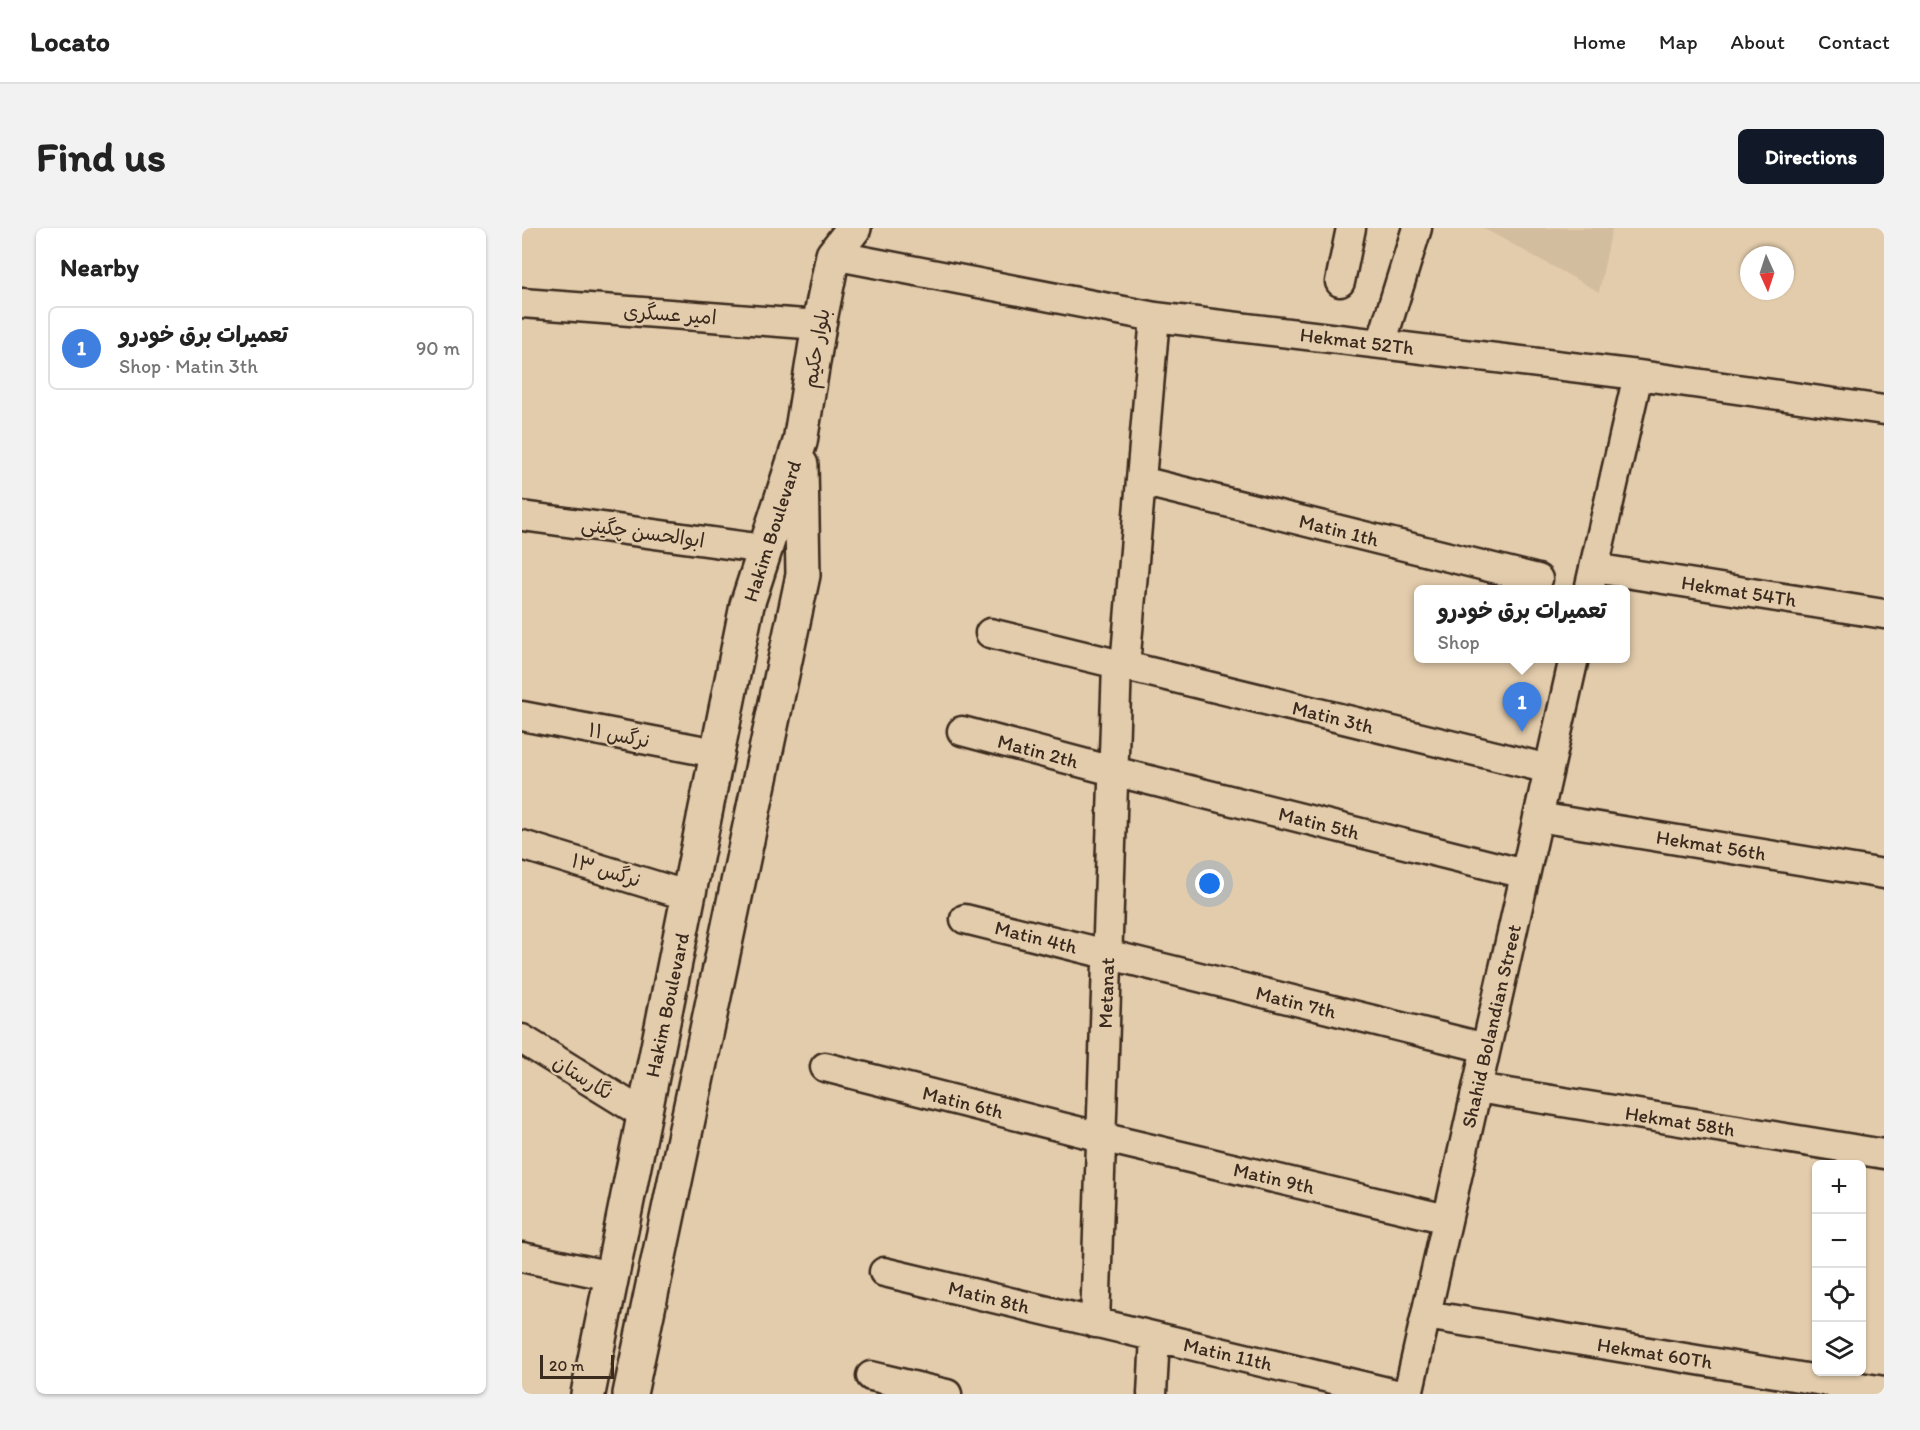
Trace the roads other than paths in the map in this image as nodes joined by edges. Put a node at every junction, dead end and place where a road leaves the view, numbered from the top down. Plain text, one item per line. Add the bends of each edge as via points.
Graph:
1 (854, 228) edge
2 (1351, 228) edge
3 (1417, 228) edge
4 (827, 241) edge
5 (1340, 282) dead end
6 (522, 303) edge
7 (1155, 317) junction
8 (819, 325) junction
9 (1381, 344) junction
10 (1638, 375) junction
11 (1884, 410) edge
12 (800, 442) junction
13 (1141, 482) junction
14 (522, 516) edge
15 (764, 549) junction
16 (1538, 579) dead end
17 (1591, 579) edge
18 (1884, 614) edge
19 (990, 633) dead end
20 (1573, 663) edge
21 (1121, 665) junction
22 (522, 716) edge
23 (962, 731) dead end
24 (716, 753) junction
25 (1549, 769) junction
26 (1113, 771) junction
27 (1538, 817) junction
28 (522, 845) edge
29 (1525, 874) junction
30 (1884, 874) edge
31 (689, 896) junction
32 (965, 919) dead end
33 (1107, 955) junction
34 (522, 1039) edge
35 (1486, 1048) junction
36 (825, 1067) dead end
37 (1477, 1088) junction
38 (645, 1115) junction
39 (1101, 1137) junction
40 (1884, 1154) edge
41 (1447, 1219) junction
42 (525, 1254) edge
43 (884, 1272) dead end
44 (611, 1276) junction
45 (1426, 1315) junction
46 (1095, 1323) junction
47 (1155, 1337) junction
48 (871, 1376) dead end
49 (1884, 1391) edge
50 (588, 1394) edge
51 (630, 1394) edge
52 (946, 1394) edge
53 (1152, 1394) edge
54 (1396, 1394) edge
55 (1408, 1394) edge

1 - 4 main road, بلوار حکیم
2 - 5 street
3 - 9 street
4 - 7 street, Hekmat 52Th
4 - 8 main road, بلوار حکیم
6 - 8 street, امیر عسگری
7 - 9 street, Hekmat 52Th
7 - 13 street, Metanat
8 - 12 main road, بلوار حکیم
9 - 10 street, Hekmat 52Th
10 - 11 street, Hekmat 52Th
10 - 17 street
12 - 15 main road, Hakim Boulevard
12 - 51 main road, Hakim Boulevard via 803,575
13 - 16 street, Matin 1th
13 - 21 street, Metanat
14 - 15 street, ابوالحسن چگینی
15 - 24 main road, Hakim Boulevard via 747,605
17 - 18 street, Hekmat 54Th
19 - 21 street, Matin 3th
20 - 25 street, Shahid Bolandian Street
21 - 25 street, Matin 3th
21 - 26 street, Metanat
22 - 24 street, نرگس ۱۱
23 - 26 street, Matin 2th
24 - 31 main road, Hakim Boulevard
25 - 27 street, Shahid Bolandian Street
26 - 29 street, Matin 5th
26 - 33 street, Metanat
27 - 29 street, Shahid Bolandian Street
27 - 30 street, Hekmat 56th
28 - 31 street, نرگس ۱۳
29 - 35 street, Shahid Bolandian Street
31 - 38 main road, Hakim Boulevard
32 - 33 street, Matin 4th
33 - 35 street, Matin 7th
33 - 39 street, Metanat
34 - 38 street, نگارستان
35 - 37 street, Shahid Bolandian Street
36 - 39 street, Matin 6th
37 - 40 street, Hekmat 58th
37 - 41 street, Shahid Bolandian Street
38 - 44 main road, Hakim Boulevard
39 - 41 street, Matin 9th
39 - 46 street, Metanat
41 - 45 street, Shahid Bolandian Street
42 - 44 street
43 - 46 street, Matin 8th
44 - 50 main road, Hakim Boulevard
45 - 49 street, Hekmat 60Th
45 - 55 street, Shahid Bolandian Street
46 - 47 street, Matin 11th
47 - 53 street
47 - 54 street, Matin 11th
48 - 52 street

